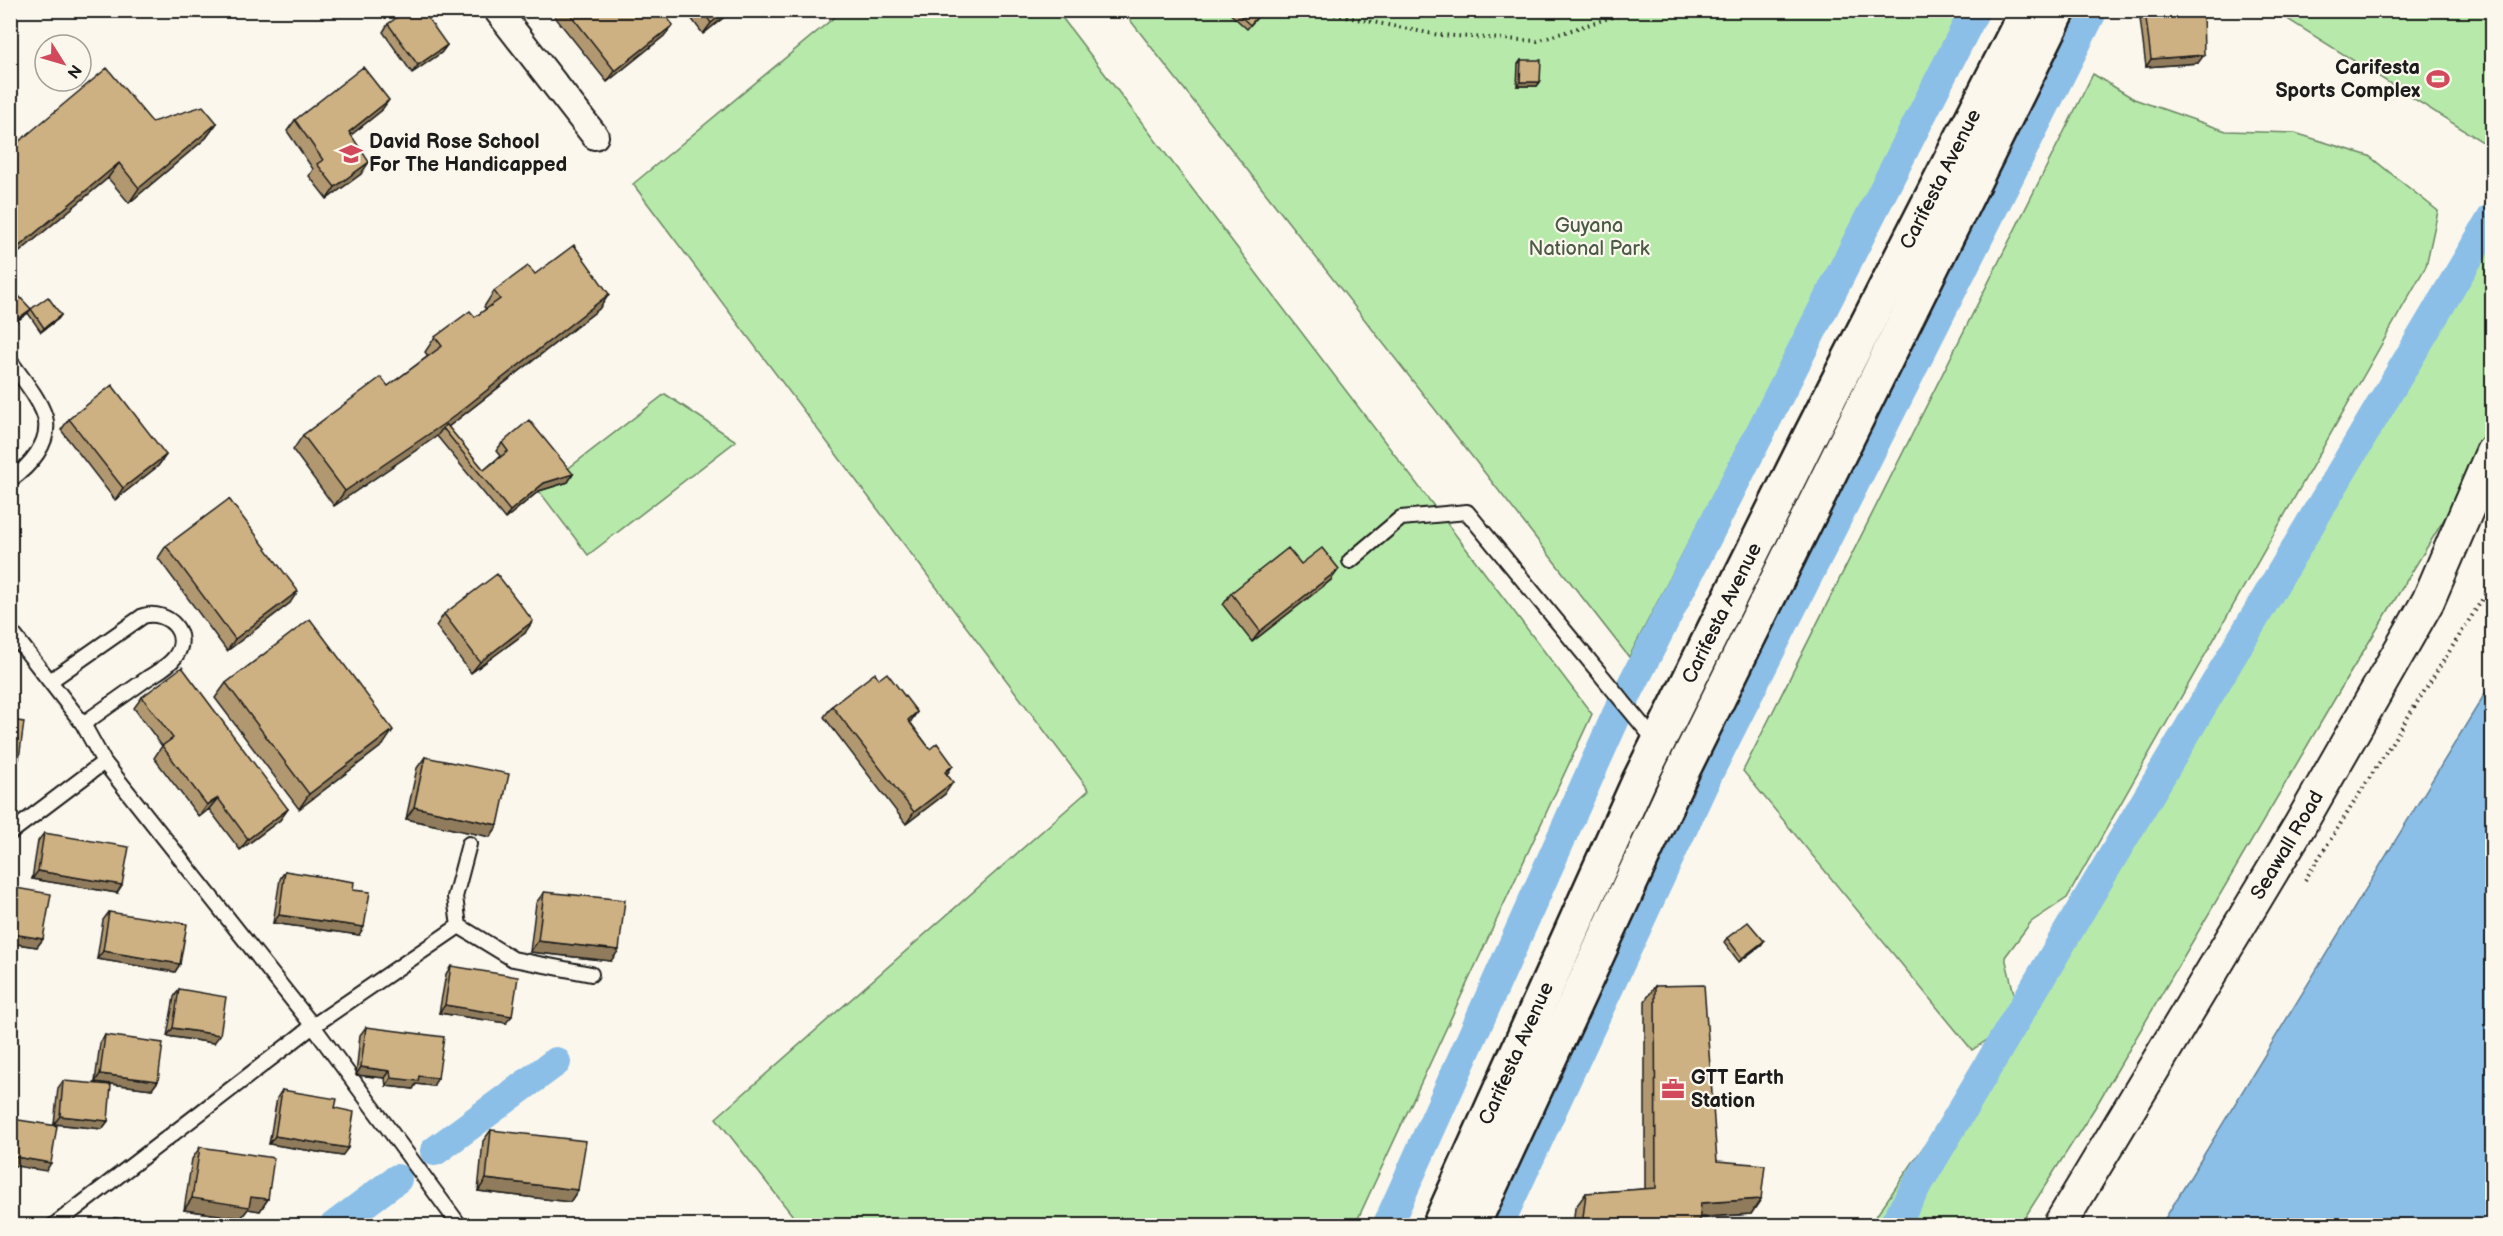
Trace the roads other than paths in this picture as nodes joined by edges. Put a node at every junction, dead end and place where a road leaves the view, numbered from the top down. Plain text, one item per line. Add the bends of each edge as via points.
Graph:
1 (497, 10) edge
2 (2027, 10) edge
3 (2059, 10) edge
4 (596, 136) dead end
5 (10, 361) edge
6 (2493, 452) edge
7 (10, 480) edge
8 (1350, 561) dead end
9 (10, 630) edge
10 (50, 681) junction
11 (83, 723) junction
12 (1648, 734) junction
13 (104, 762) junction
14 (1678, 778) junction
15 (10, 833) edge
16 (469, 844) dead end
17 (459, 926) junction
18 (591, 974) dead end
19 (313, 1026) junction
20 (53, 1226) edge
21 (460, 1226) edge
22 (1439, 1226) edge
23 (1472, 1226) edge
24 (2059, 1226) edge

1 - 4 street
2 - 12 main road, Carifesta Avenue via 1810,436
3 - 14 main road, Carifesta Avenue
5 - 7 lane via 45,419 42,446
6 - 24 street, Seawall Road via 2428,601 2294,835
8 - 12 lane via 1401,518 1467,512
9 - 10 lane
10 - 11 lane
10 - 11 lane via 143,616 163,615 176,627 180,647 170,663
11 - 13 lane
12 - 14 lane
12 - 22 main road, Carifesta Avenue
13 - 15 lane
13 - 19 lane
14 - 23 main road, Carifesta Avenue
16 - 17 lane via 455,897
17 - 18 lane via 513,959
17 - 19 lane
19 - 20 lane
19 - 21 lane

